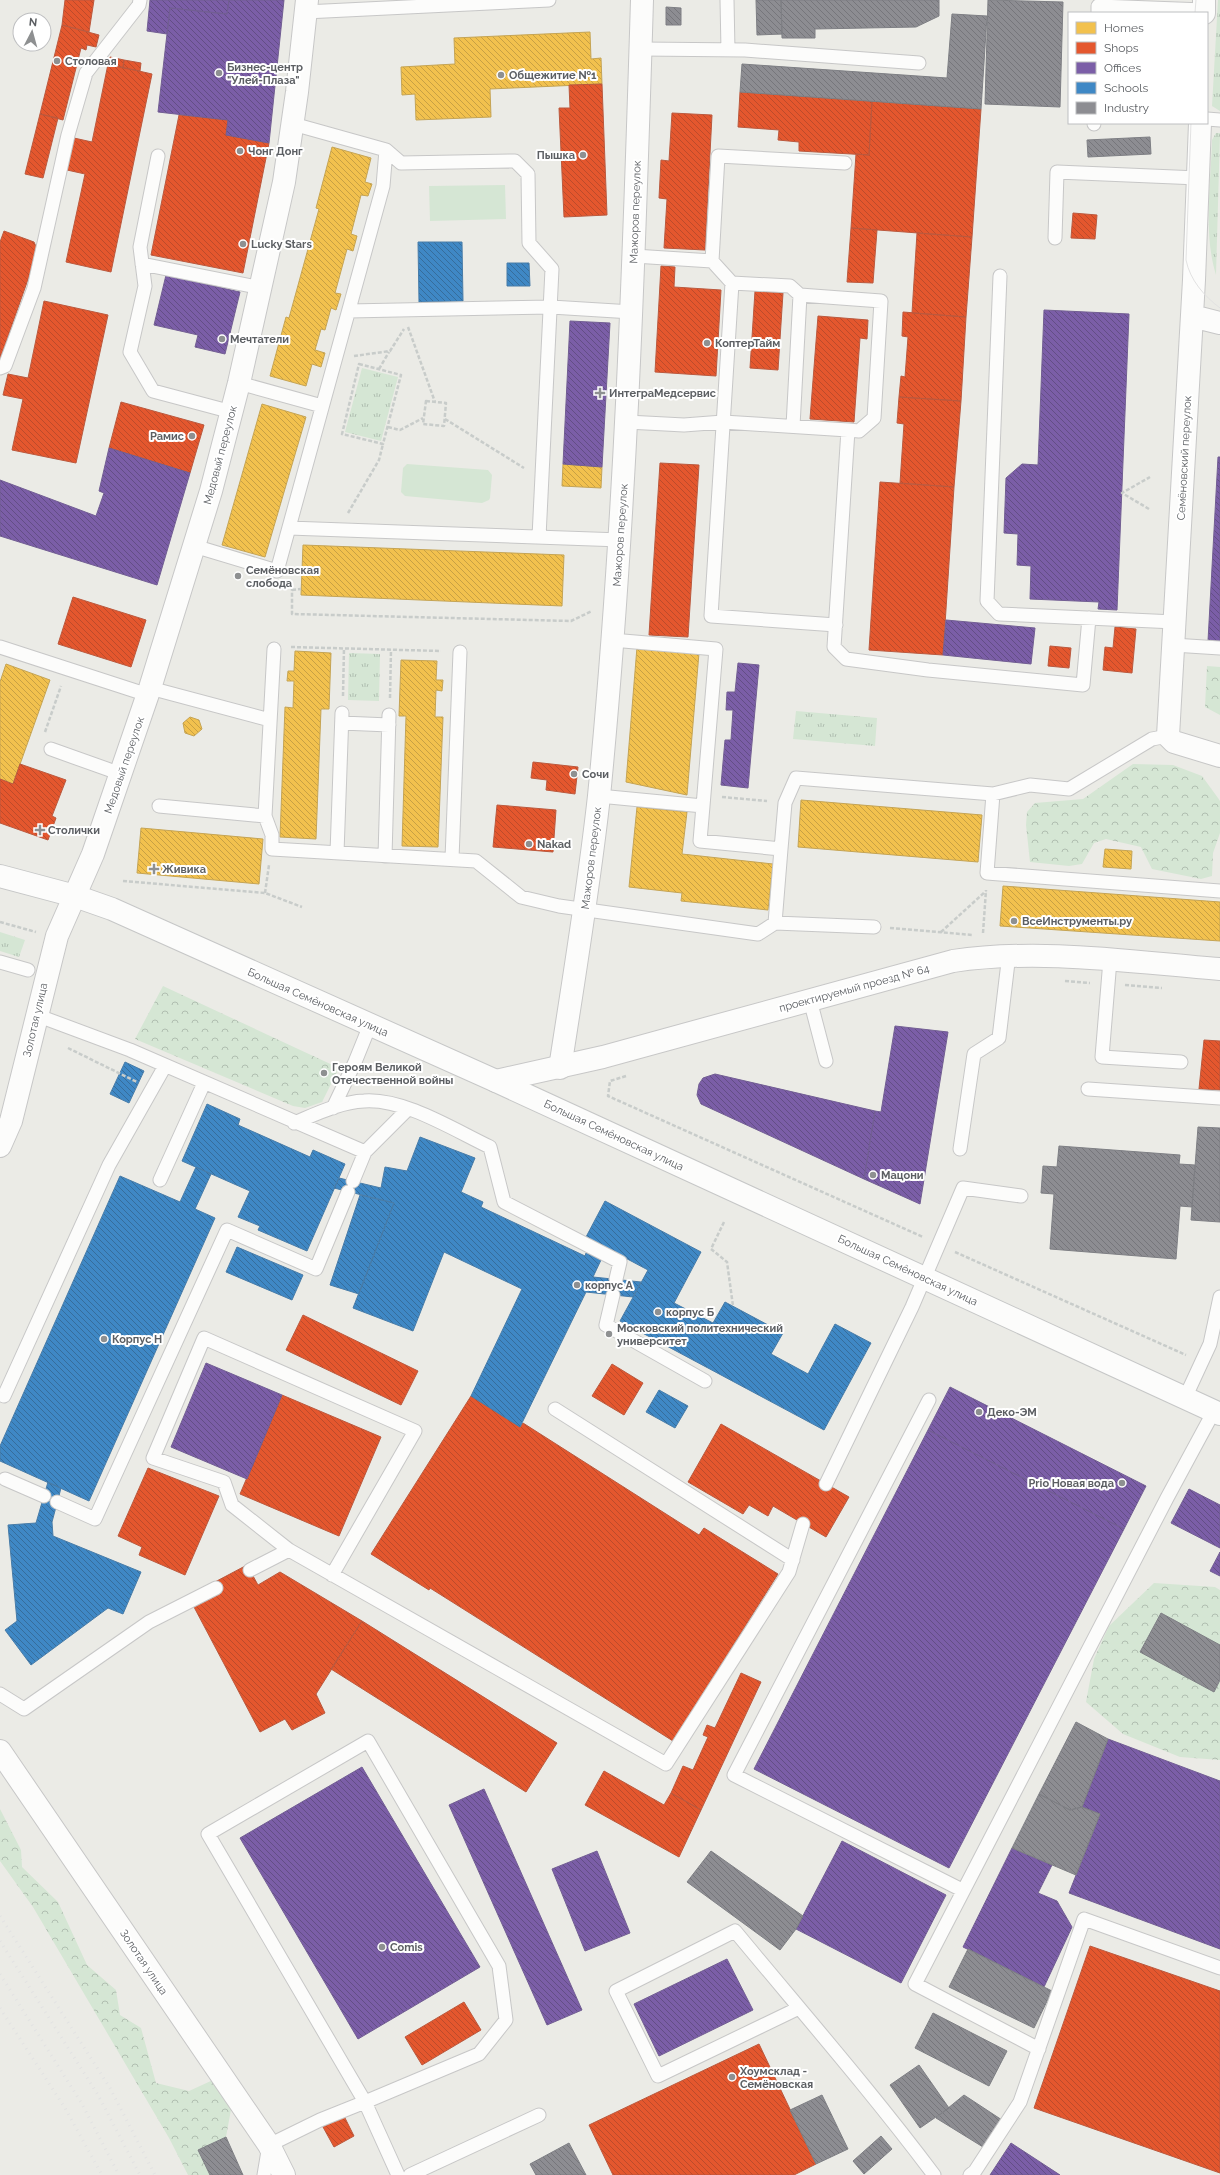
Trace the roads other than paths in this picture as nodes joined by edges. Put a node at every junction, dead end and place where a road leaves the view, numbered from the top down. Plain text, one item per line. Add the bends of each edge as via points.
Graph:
1 (140, 0) edge
2 (549, 0) edge
3 (642, 0) edge
4 (727, 0) edge
5 (1114, 4) edge
6 (306, 6) edge
7 (1204, 8) edge
8 (1098, 12) edge
9 (641, 49) junction
10 (728, 50) junction
11 (919, 63) dead end
12 (1208, 119) edge
13 (1220, 120) edge
14 (293, 124) junction
15 (1200, 124) edge
16 (386, 150) junction
17 (158, 156) dead end
18 (845, 163) dead end
19 (1198, 178) junction
20 (1055, 238) dead end
21 (634, 256) junction
22 (712, 261) junction
23 (142, 264) junction
24 (1000, 276) dead end
25 (732, 282) junction
26 (262, 288) junction
27 (800, 295) junction
28 (551, 307) junction
29 (349, 311) junction
30 (632, 312) junction
31 (1192, 316) junction
32 (1220, 323) edge
33 (0, 368) edge
34 (239, 383) junction
35 (322, 406) junction
36 (232, 412) junction
37 (627, 422) junction
38 (724, 422) junction
39 (793, 426) junction
40 (848, 430) junction
41 (289, 528) junction
42 (540, 537) junction
43 (621, 540) junction
44 (194, 546) junction
45 (1089, 618) junction
46 (1175, 622) junction
47 (836, 625) junction
48 (612, 640) junction
49 (1173, 645) junction
50 (0, 647) edge
51 (1220, 648) edge
52 (274, 649) road end
53 (460, 652) road end
54 (149, 692) junction
55 (270, 720) junction
56 (1168, 736) junction
57 (51, 749) road end
58 (1220, 756) edge
59 (121, 774) junction
60 (993, 794) junction
61 (599, 796) junction
62 (159, 806) dead end
63 (703, 806) junction
64 (265, 816) junction
65 (781, 849) junction
66 (337, 853) junction
67 (384, 856) junction
68 (452, 859) junction
69 (0, 876) edge
70 (1220, 891) edge
71 (75, 896) junction
72 (584, 909) junction
73 (775, 923) junction
74 (874, 927) road end
75 (1009, 954) junction
76 (1110, 960) junction
77 (0, 962) edge
78 (1220, 969) edge
79 (28, 970) dead end
80 (810, 1000) junction
81 (36, 1015) junction
82 (370, 1025) junction
83 (826, 1061) dead end
84 (1181, 1062) dead end
85 (165, 1066) junction
86 (560, 1068) junction
87 (496, 1081) junction
88 (204, 1083) junction
89 (1088, 1089) dead end
90 (1220, 1098) edge
91 (333, 1108) junction
92 (408, 1109) junction
93 (294, 1123) junction
94 (0, 1146) edge
95 (960, 1149) dead end
96 (365, 1152) junction
97 (160, 1180) dead end
98 (1021, 1196) dead end
99 (925, 1278) junction
100 (616, 1279) dead end
101 (613, 1295) dead end
102 (1220, 1297) edge
103 (705, 1381) dead end
104 (4, 1396) dead end
105 (1185, 1398) junction
106 (929, 1400) dead end
107 (556, 1409) dead end
108 (1217, 1412) edge
109 (5, 1479) dead end
110 (826, 1484) dead end
111 (44, 1496) dead end
112 (57, 1502) dead end
113 (803, 1524) dead end
114 (289, 1550) junction
115 (793, 1560) junction
116 (250, 1570) dead end
117 (332, 1575) junction
118 (216, 1588) dead end
119 (0, 1694) edge
120 (0, 1751) edge
121 (962, 1890) junction
122 (1220, 1968) edge
123 (798, 2008) junction
124 (1039, 2048) junction
125 (365, 2102) junction
126 (539, 2115) dead end
127 (269, 2145) junction
128 (264, 2175) edge
129 (284, 2175) edge
130 (398, 2175) edge
131 (410, 2175) edge
132 (934, 2175) edge
133 (970, 2175) edge

1 - 33 lane via 139,5 86,73 68,135 34,288 5,366
2 - 6 lane
3 - 9 street, Мажоров переулок
4 - 10 lane
5 - 7 lane
5 - 8 lane via 1098,6
6 - 14 street, Медовый переулок
9 - 10 lane
9 - 21 street, Мажоров переулок
10 - 11 lane
12 - 13 lane
14 - 16 lane
14 - 26 street, Медовый переулок
15 - 19 street, Семёновский переулок
16 - 28 lane via 401,163 515,161 528,174 529,243 552,269
16 - 29 lane via 383,186
17 - 23 lane via 140,247
18 - 22 lane via 718,156
19 - 20 lane via 1058,172
19 - 31 street, Семёновский переулок
21 - 22 lane
21 - 30 street, Мажоров переулок
22 - 25 lane
23 - 26 lane
23 - 36 lane via 145,286 130,352 153,391
24 - 45 lane via 987,601 999,614
25 - 27 lane via 790,286
25 - 38 lane
26 - 34 street, Медовый переулок
27 - 39 lane
27 - 40 lane via 881,300 874,418 859,430
28 - 29 lane
28 - 30 lane
28 - 42 lane
29 - 35 lane
30 - 37 street, Мажоров переулок
31 - 32 street
31 - 46 street, Семёновский переулок
34 - 35 lane
34 - 36 street, Медовый переулок
35 - 41 lane
36 - 44 street, Медовый переулок
37 - 38 lane via 684,425
37 - 43 street, Мажоров переулок
38 - 39 lane
38 - 47 lane via 711,616
39 - 40 lane
40 - 47 lane
41 - 42 lane
41 - 44 lane via 277,571
42 - 43 lane
43 - 48 street, Мажоров переулок
44 - 54 street, Медовый переулок
45 - 46 lane
45 - 47 lane via 1083,684 928,670 846,659 834,647
46 - 49 street, Семёновский переулок
48 - 61 street, Мажоров переулок
48 - 63 lane via 716,649
49 - 51 lane
49 - 56 street, Семёновский переулок
50 - 54 lane
52 - 55 lane
53 - 68 lane
54 - 55 lane
54 - 59 street, Медовый переулок
55 - 64 lane
56 - 58 street via 1174,742
56 - 60 lane via 1152,739 1069,789 1030,786
57 - 59 lane
59 - 71 street, Медовый переулок via 93,854
60 - 65 lane via 796,778 785,803
60 - 70 lane via 987,873
61 - 63 lane
61 - 72 street, Мажоров переулок
62 - 64 lane
63 - 65 lane via 700,841
64 - 66 lane via 272,835 272,849
65 - 73 lane
66 - 67 lane
66 - 67 lane via 342,718 389,720
67 - 68 lane
68 - 72 lane via 476,861 521,897
69 - 71 street, Большая Семёновская улица
71 - 81 street, Золотая улица via 57,936
71 - 82 street, Большая Семёновская улица via 112,909
72 - 73 lane via 758,934
72 - 86 street, Мажоров переулок
73 - 74 lane
75 - 76 street, проектируемый проезд № 64
75 - 80 street, проектируемый проезд № 64 via 952,961
75 - 95 lane via 999,1038 974,1054
76 - 78 street, проектируемый проезд № 64
76 - 84 lane via 1102,1056
77 - 79 lane
80 - 83 lane
80 - 86 street, проектируемый проезд № 64
81 - 85 lane
81 - 94 street, Золотая улица via 11,1121
82 - 87 street, Большая Семёновская улица
82 - 91 lane
85 - 88 lane
85 - 104 lane via 109,1165
86 - 87 street, проектируемый проезд № 64
87 - 99 street, Большая Семёновская улица
88 - 93 lane
88 - 97 lane
89 - 90 lane
91 - 92 lane via 346,1103 365,1101 387,1103
91 - 93 lane
92 - 96 lane
92 - 100 lane via 490,1147 504,1202 620,1262
93 - 96 lane
96 - 112 lane via 316,1269 227,1230 95,1519
98 - 99 lane via 963,1188
99 - 105 street, Большая Семёновская улица
99 - 110 lane
101 - 103 lane via 606,1325
102 - 105 lane via 1210,1344
105 - 108 street, Большая Семёновская улица
106 - 121 lane via 734,1775
107 - 115 lane
108 - 121 lane
109 - 111 lane
113 - 115 lane
114 - 116 lane
114 - 117 lane
114 - 117 lane via 232,1505 224,1482 153,1458 204,1338 415,1431
115 - 117 lane via 789,1572 666,1764
118 - 119 lane via 149,1622 24,1709
120 - 127 street, Золотая улица
121 - 124 lane via 915,1984
122 - 124 lane via 1084,1919
123 - 123 lane via 658,2076 616,1991 735,1931
123 - 132 lane via 905,2136
124 - 133 lane via 1020,2102
125 - 125 lane via 480,2054 506,2020 499,1966 368,1741 208,1834
125 - 127 lane
125 - 130 lane
126 - 131 lane
127 - 128 lane
127 - 129 street, Золотая улица

